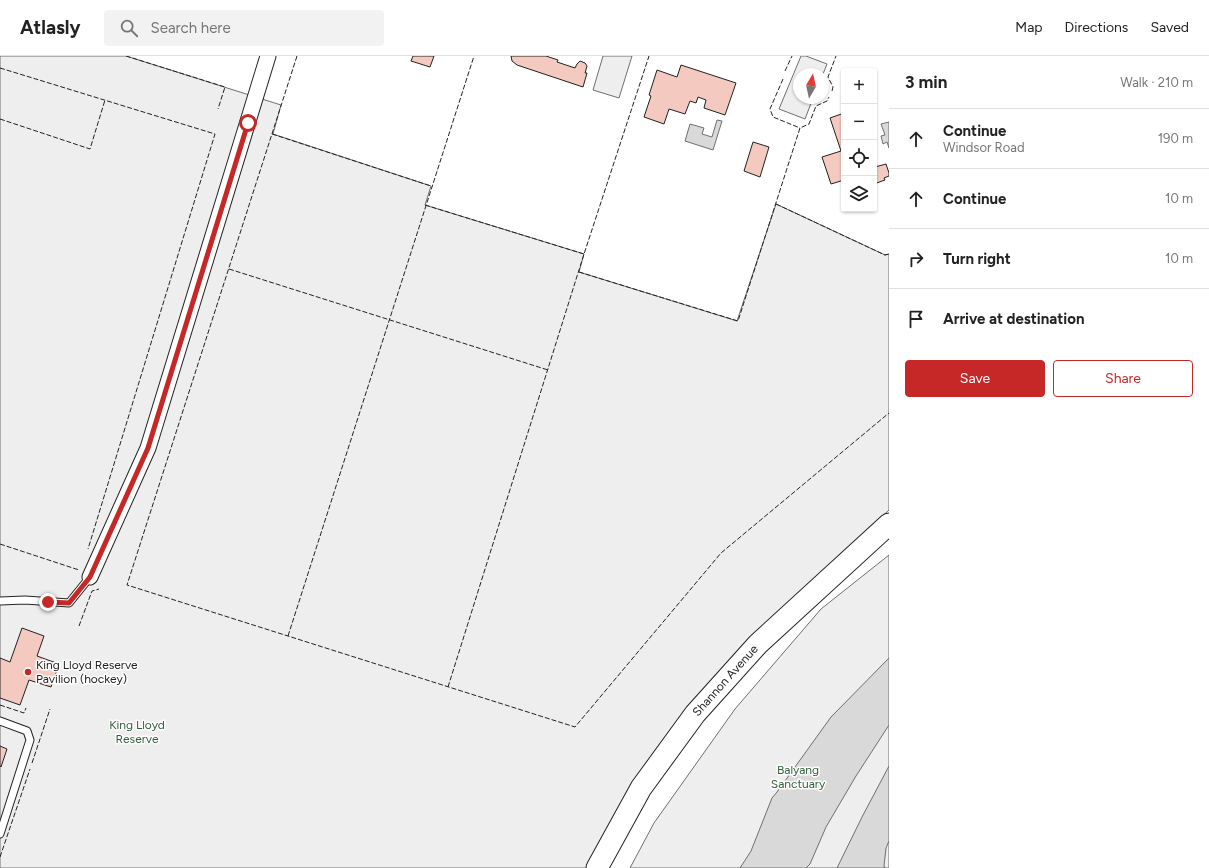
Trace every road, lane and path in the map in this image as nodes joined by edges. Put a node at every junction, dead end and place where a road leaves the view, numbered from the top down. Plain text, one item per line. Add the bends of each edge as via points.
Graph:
1 (268, 56) edge
2 (889, 524) edge
3 (90, 577) joint
4 (0, 601) edge
5 (0, 720) edge
6 (0, 834) edge
7 (597, 868) edge

1 - 3 street via 148,448
2 - 7 main road, Shannon Avenue via 758,644 694,714 641,788
3 - 4 lane via 69,603
5 - 6 lane via 27,731 30,740

